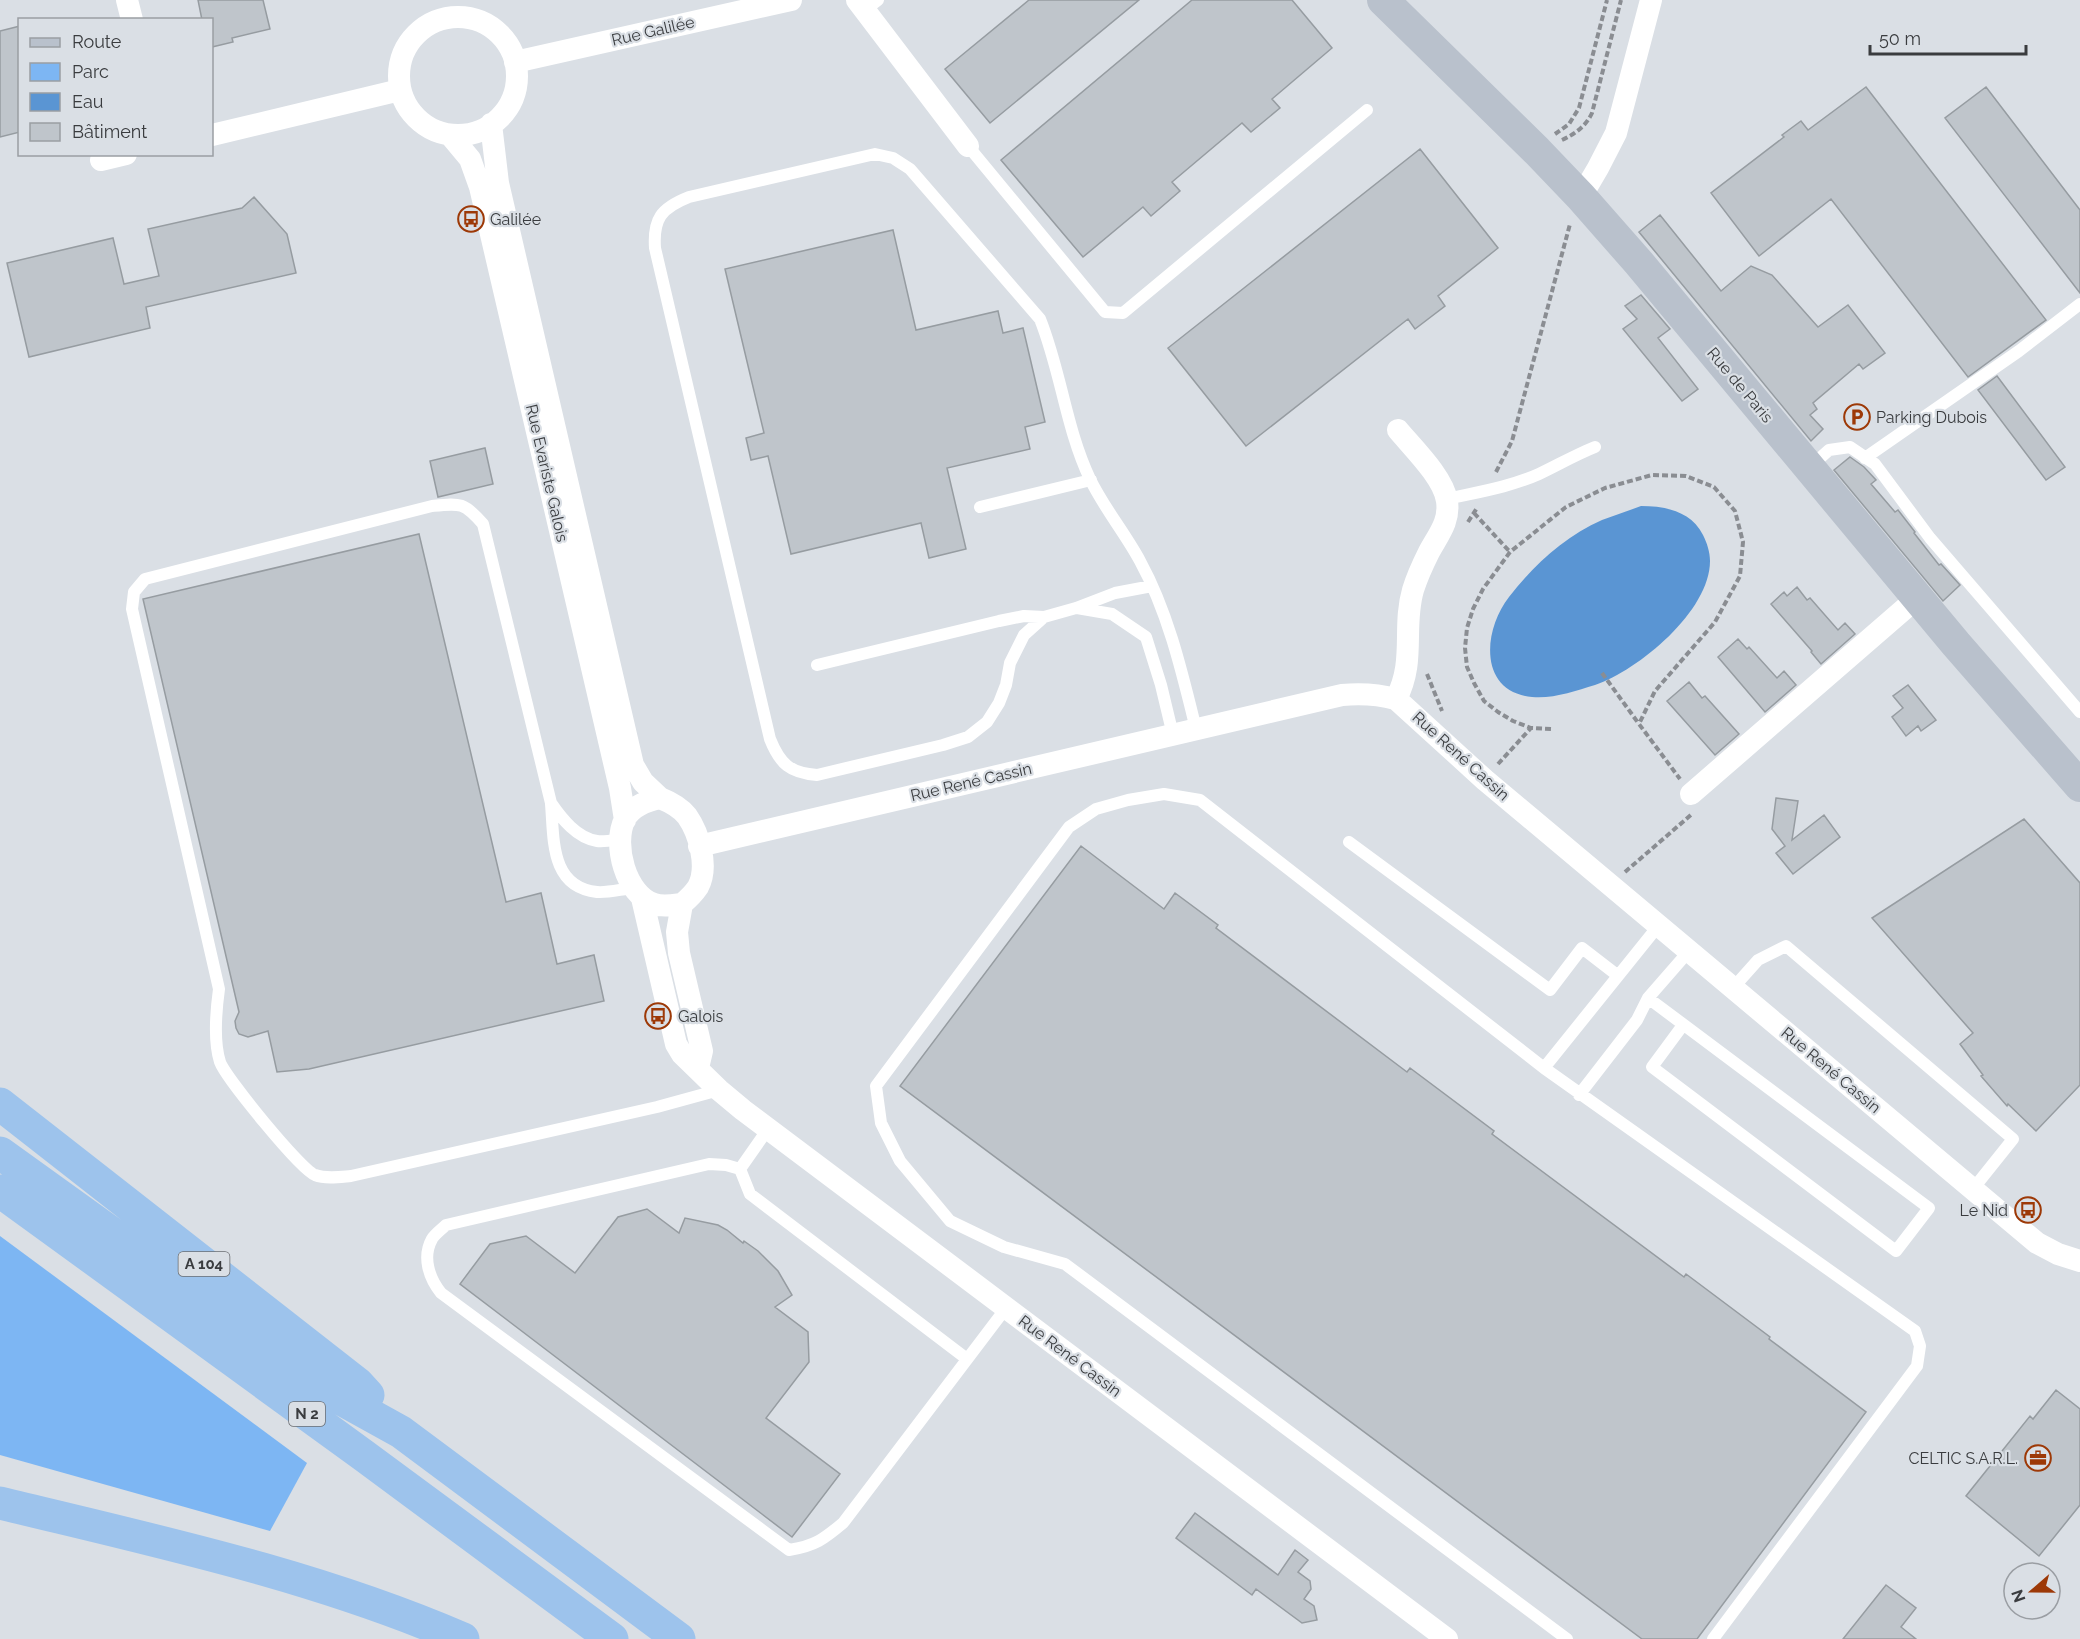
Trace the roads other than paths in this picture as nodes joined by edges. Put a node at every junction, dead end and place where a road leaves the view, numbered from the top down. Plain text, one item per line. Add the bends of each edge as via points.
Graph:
1 (127, 0) edge
2 (791, 0) edge
3 (1383, 0) edge
4 (1652, 0) edge
5 (867, 3) edge
6 (478, 10) edge
7 (132, 18) edge
8 (515, 62) junction
9 (400, 90) junction
10 (1367, 110) dead end
11 (491, 124) junction
12 (213, 135) edge
13 (450, 135) junction
14 (968, 146) joint
15 (118, 156) edge
16 (101, 160) dead end
17 (1576, 208) junction
18 (2080, 304) edge
19 (1398, 430) dead end
20 (1595, 447) dead end
21 (1865, 458) junction
22 (1809, 468) junction
23 (1090, 480) junction
24 (1447, 500) junction
25 (980, 507) dead end
26 (1152, 586) junction
27 (1917, 598) junction
28 (1076, 608) junction
29 (1044, 616) junction
30 (817, 665) dead end
31 (1396, 699) junction
32 (2080, 712) edge
33 (1196, 729) junction
34 (1173, 735) junction
35 (2080, 786) edge
36 (1691, 794) road end
37 (660, 798) junction
38 (551, 803) junction
39 (623, 829) junction
40 (1349, 842) dead end
41 (699, 846) junction
42 (638, 893) junction
43 (682, 904) junction
44 (1659, 925) junction
45 (1689, 951) junction
46 (1617, 975) junction
47 (1733, 988) junction
48 (1648, 998) junction
49 (1683, 1025) junction
50 (698, 1068) junction
51 (1544, 1068) junction
52 (719, 1090) junction
53 (1579, 1095) junction
54 (0, 1104) edge
55 (768, 1129) junction
56 (0, 1153) edge
57 (740, 1169) junction
58 (1973, 1189) junction
59 (0, 1191) edge
60 (2080, 1261) edge
61 (1006, 1308) junction
62 (967, 1359) junction
63 (401, 1432) junction
64 (0, 1503) edge
65 (463, 1639) edge
66 (612, 1639) edge
67 (679, 1639) edge
68 (1447, 1639) edge
69 (1566, 1639) edge
70 (1713, 1639) edge

1 - 7 street
2 - 8 street, Rue Galilée
3 - 17 street, Rue de Paris via 1547,147
4 - 17 street via 1616,133
5 - 14 street
6 - 8 street via 509,48
6 - 9 street via 440,20 411,40 402,55
8 - 11 street via 513,97
9 - 12 street
9 - 13 street via 407,107 419,120
10 - 14 lane via 1123,313 1105,312
11 - 13 street via 465,135
11 - 37 street, Rue Evariste Galois via 498,183 633,765 643,782
13 - 39 street, Rue Evariste Galois via 470,159 480,187 620,788
15 - 16 street
17 - 22 street, Rue de Paris via 1639,263
18 - 21 lane
19 - 24 street via 1443,487
20 - 24 lane via 1538,474
21 - 22 lane via 1850,447 1829,450
21 - 32 lane via 1875,464 1930,538
22 - 27 street, Rue de Paris
23 - 25 lane
23 - 26 lane
23 - 29 lane via 1072,432 1041,319 909,169 893,158 875,154 688,197 673,203 660,216 654,231 655,248 770,739 776,755 788,768 817,775 968,737 987,722 999,703 1010,663 1024,635
24 - 31 street via 1446,522 1412,596 1407,671
26 - 28 lane via 1115,593
26 - 33 lane via 1179,661
27 - 35 street, Rue de Paris
27 - 36 street
28 - 29 lane
28 - 34 lane via 1112,614 1146,637
29 - 30 lane via 999,621
31 - 33 street, Rue René Cassin via 1377,694 1342,695
31 - 44 street, Rue René Cassin via 1485,780
33 - 34 street, Rue René Cassin
34 - 41 street, Rue René Cassin
37 - 39 street via 634,809
37 - 41 street, Rue Evariste Galois via 686,814
38 - 39 lane via 563,820 598,842
38 - 42 lane via 555,854 565,876 580,889
38 - 52 lane via 483,524 470,509 455,503 432,506 146,579 134,592 132,609 219,989 215,1021 220,1062 245,1098 312,1174 351,1176
39 - 42 street, Rue Evariste Galois via 620,847 625,872
40 - 46 lane via 1550,990 1582,948
41 - 43 street, Rue Evariste Galois via 700,879
42 - 43 street via 655,905
42 - 50 street, Rue Evariste Galois via 676,1044
43 - 50 street, Rue Evariste Galois via 677,932 679,953 702,1051
44 - 45 street, Rue René Cassin
44 - 46 lane
45 - 47 street, Rue René Cassin
45 - 48 lane
46 - 51 lane
47 - 58 street, Rue René Cassin
47 - 58 lane via 1758,960 1786,946 2013,1139
48 - 49 lane
48 - 53 lane via 1637,1020
49 - 49 lane via 1929,1208 1896,1251 1652,1067
50 - 52 street, Rue René Cassin
51 - 53 lane
51 - 69 lane via 1200,800 1164,794 1096,809 1069,827 876,1086 881,1123 900,1161 950,1221 1004,1247 1065,1264
52 - 55 street, Rue René Cassin
53 - 70 lane via 1915,1331 1920,1346 1917,1366 1908,1380
54 - 63 highway, A 104 via 358,1384
55 - 57 lane
55 - 61 street, Rue René Cassin
56 - 63 highway, N 2 via 345,1401
57 - 62 lane via 750,1194
57 - 62 lane via 709,1164 446,1225 433,1238 427,1258 434,1284 441,1293 789,1550 824,1540 843,1523
58 - 60 street, Rue René Cassin via 2037,1243
59 - 66 highway, N 2
61 - 62 lane
61 - 68 street, Rue René Cassin
63 - 67 highway, A 104
64 - 65 highway via 236,1560 416,1619

